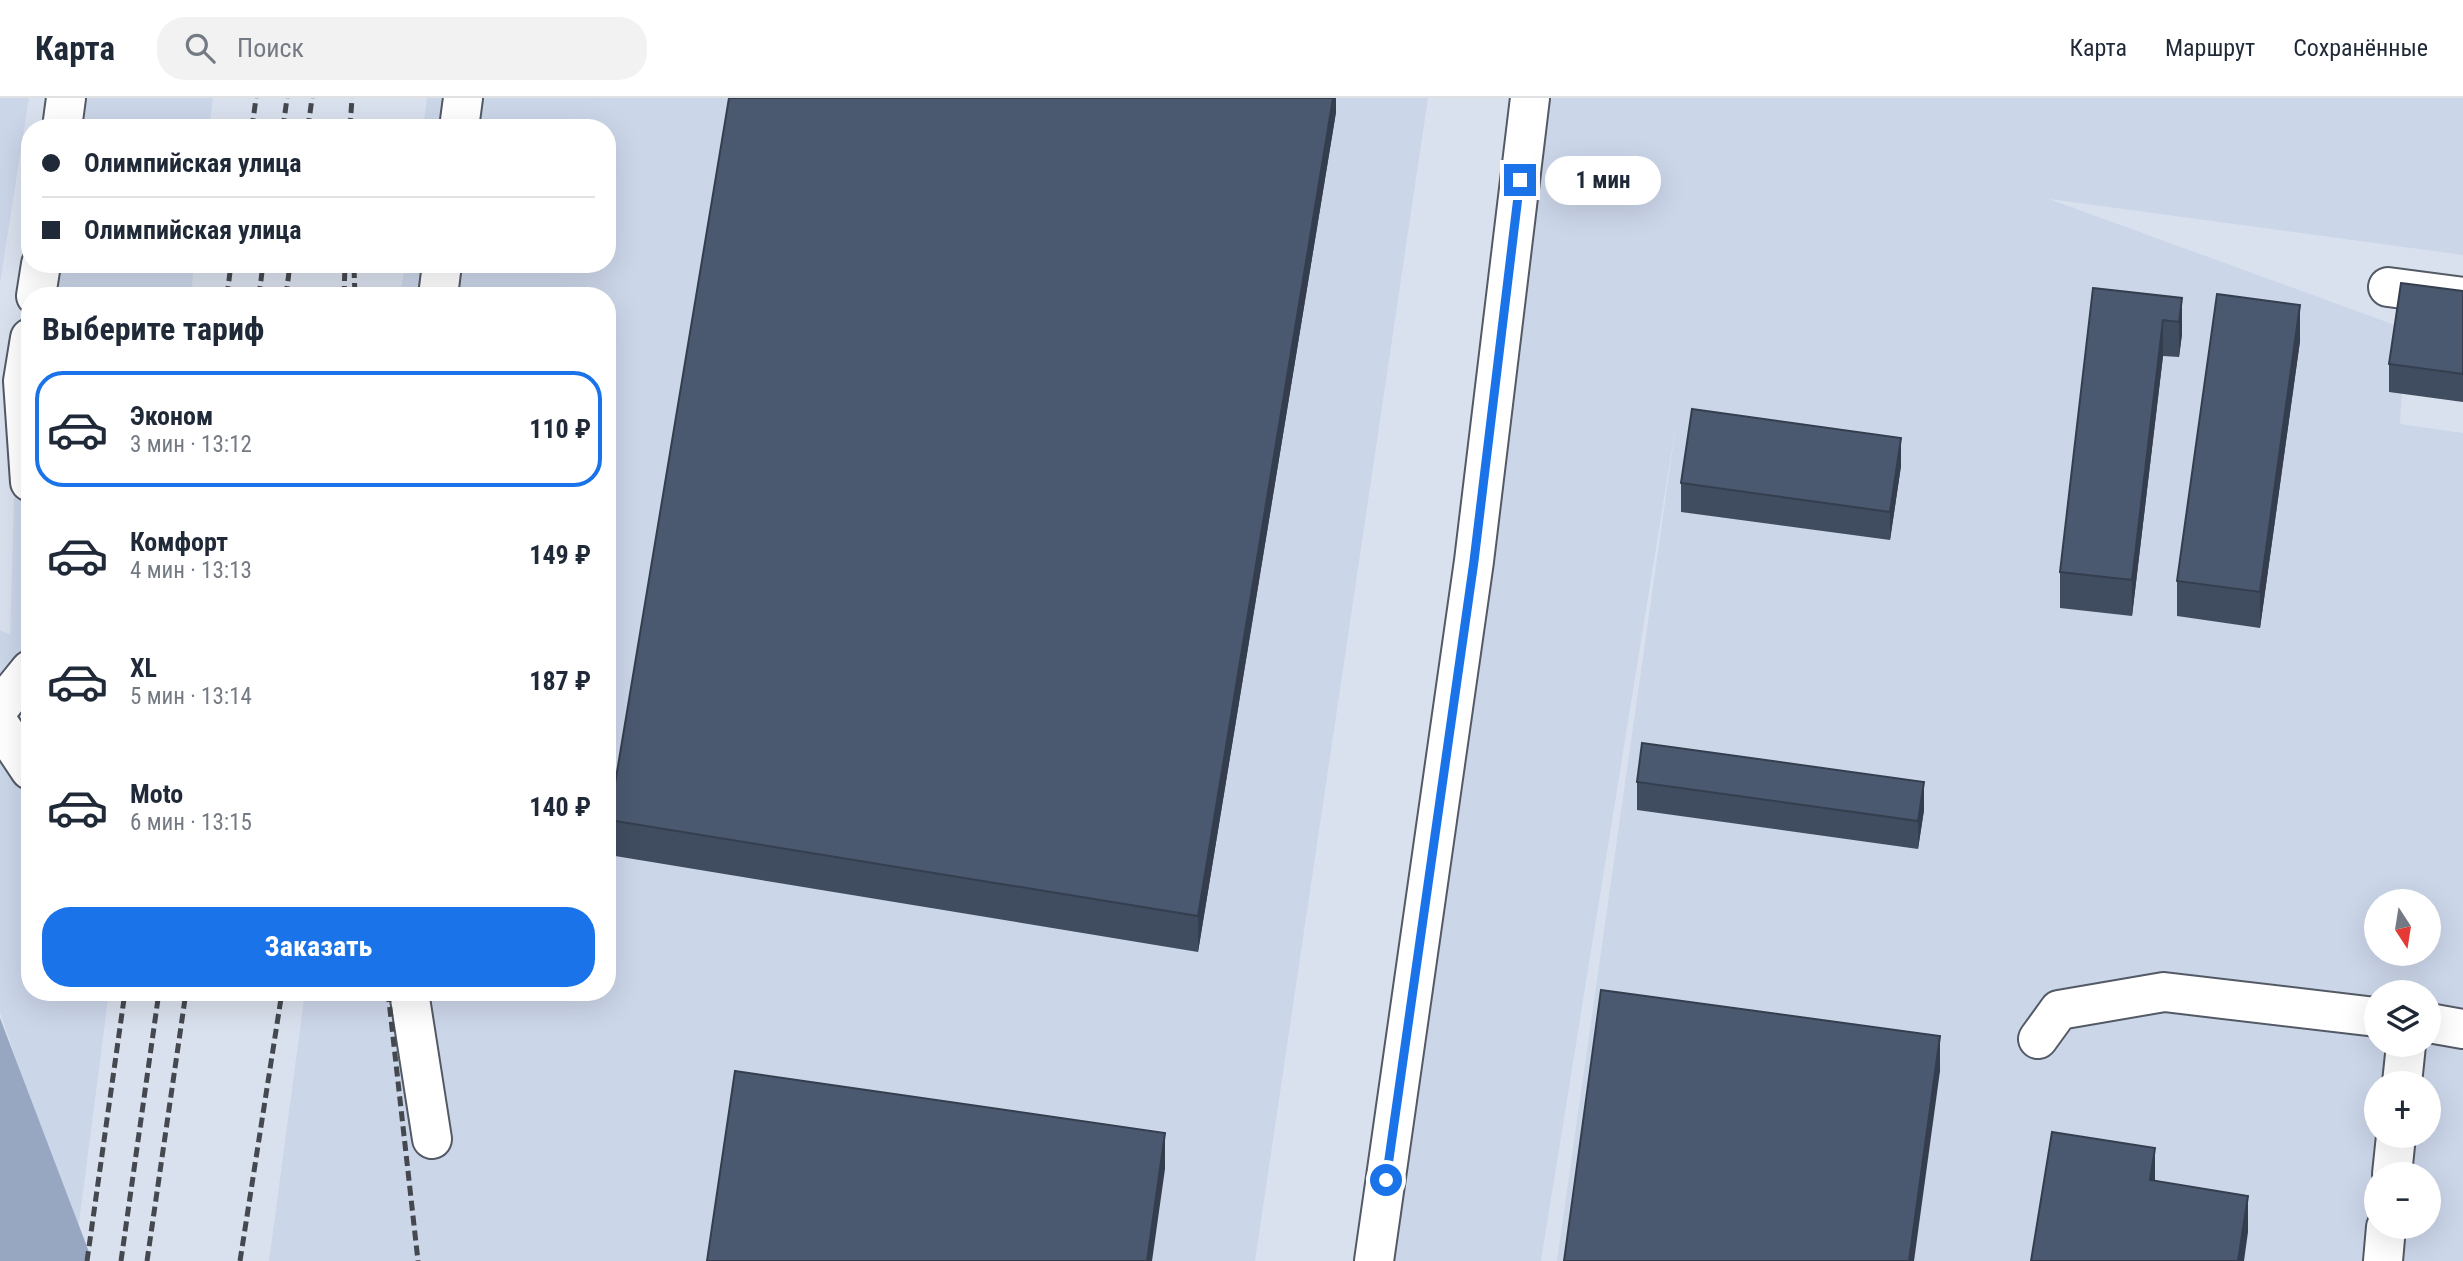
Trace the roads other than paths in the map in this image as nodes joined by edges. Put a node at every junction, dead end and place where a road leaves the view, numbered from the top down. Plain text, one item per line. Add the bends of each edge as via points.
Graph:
1 (66, 98) edge
2 (463, 98) edge
3 (1530, 98) edge
4 (63, 119) edge
5 (460, 119) edge
6 (2388, 287) dead end
7 (2463, 297) edge
8 (21, 681) edge
9 (0, 707) edge
10 (0, 724) edge
11 (21, 756) edge
12 (410, 1001) edge
13 (2364, 1016) edge
14 (2441, 1025) edge
15 (2463, 1029) edge
16 (2038, 1040) dead end
17 (432, 1139) dead end
18 (2385, 1239) edge
19 (1374, 1261) edge
20 (2383, 1261) edge

1 - 4 street
2 - 5 street
3 - 19 street via 1474,561
6 - 7 street
8 - 9 street
10 - 11 street
12 - 17 street
13 - 16 street via 2164,992 2059,1010
14 - 15 street
18 - 20 street

